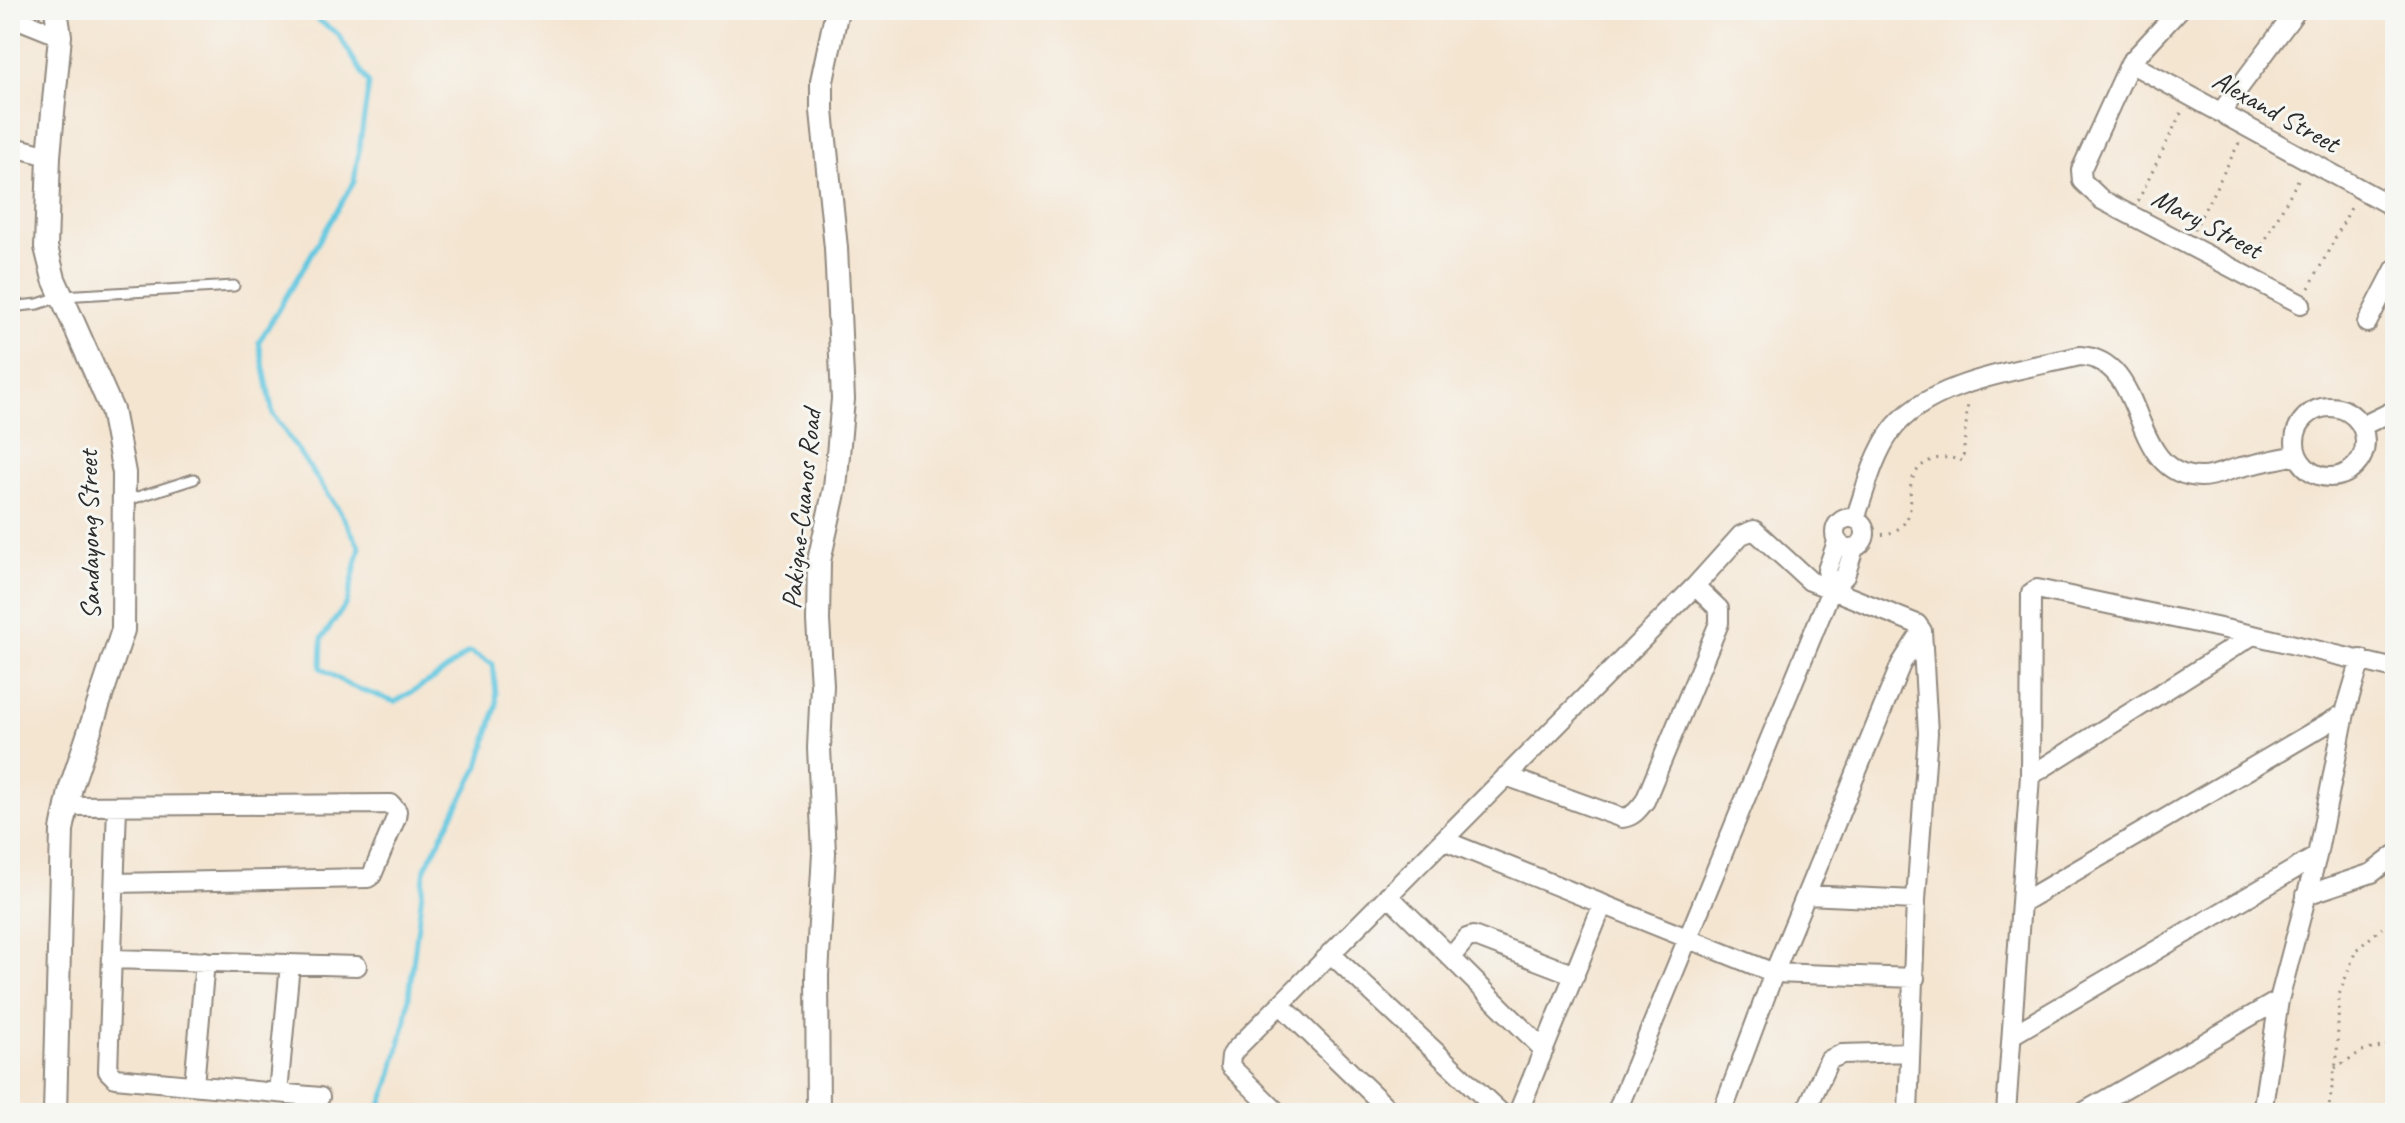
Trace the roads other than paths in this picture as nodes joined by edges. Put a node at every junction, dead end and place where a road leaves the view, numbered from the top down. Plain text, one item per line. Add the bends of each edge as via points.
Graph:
1 (56, 10) edge
2 (837, 10) edge
3 (2179, 10) edge
4 (2297, 10) edge
5 (10, 16) edge
6 (60, 36) junction
7 (2130, 63) junction
8 (2221, 112) junction
9 (10, 146) edge
10 (49, 156) junction
11 (2392, 199) edge
12 (2395, 269) edge
13 (234, 286) dead end
14 (62, 296) junction
15 (2301, 304) road end
16 (10, 307) edge
17 (2367, 323) dead end
18 (2395, 410) edge
19 (2362, 426) junction
20 (2297, 455) junction
21 (194, 479) dead end
22 (124, 501) junction
23 (1695, 586) junction
24 (1831, 590) junction
25 (1922, 631) junction
26 (2253, 635) junction
27 (2361, 659) junction
28 (2395, 669) edge
29 (2345, 713) junction
30 (1506, 776) junction
31 (2030, 776) junction
32 (67, 806) junction
33 (117, 806) junction
34 (1443, 840) junction
35 (2395, 855) edge
36 (2317, 856) junction
37 (115, 883) junction
38 (1388, 895) junction
39 (1806, 895) junction
40 (2306, 895) junction
41 (1916, 900) junction
42 (2021, 903) junction
43 (1603, 904) junction
44 (1687, 938) junction
45 (1330, 953) junction
46 (1451, 957) junction
47 (112, 959) junction
48 (205, 961) junction
49 (290, 964) junction
50 (357, 966) dead end
51 (1774, 973) junction
52 (1575, 975) junction
53 (1915, 978) junction
54 (2279, 1000) junction
55 (1280, 1004) junction
56 (2012, 1035) junction
57 (1544, 1050) junction
58 (1910, 1052) junction
59 (194, 1085) junction
60 (278, 1093) junction
61 (320, 1097) dead end
62 (55, 1113) edge
63 (818, 1113) edge
64 (1278, 1113) edge
65 (1392, 1113) edge
66 (1501, 1113) edge
67 (1518, 1113) edge
68 (1616, 1113) edge
69 (1722, 1113) edge
70 (1805, 1113) edge
71 (1908, 1113) edge
72 (2006, 1113) edge
73 (2082, 1113) edge
74 (2262, 1113) edge

1 - 6 street, Sandayong Street
2 - 63 street, Pakigne-Cuanos Road via 822,81 843,399 835,488 819,561 824,853 817,975
3 - 7 street
4 - 8 street
5 - 6 street
6 - 10 street, Sandayong Street
7 - 8 street, Alexand Street
7 - 15 street, Mary Street via 2081,170 2082,181 2102,200
8 - 11 street, Alexand Street via 2361,189
9 - 10 street
10 - 14 street, Sandayong Street via 46,247
12 - 17 street
13 - 14 lane
14 - 16 lane
14 - 22 street, Sandayong Street via 112,410
18 - 19 street
19 - 20 street via 2352,414 2323,407 2299,425
19 - 20 street via 2364,454 2345,474 2317,475
20 - 24 street via 2201,477 2165,464 2150,445 2126,386 2096,357 2080,356 1970,383 1933,398 1898,422 1881,448 1853,535 1827,570
21 - 22 lane
22 - 32 street, Sandayong Street via 123,630
23 - 24 street via 1741,535 1754,530 1810,581
23 - 30 street
23 - 30 street via 1719,609 1719,623 1638,810 1622,818
24 - 25 street via 1917,624
24 - 44 street
25 - 39 street via 1901,664
25 - 41 street via 1928,733
26 - 27 street
26 - 31 street
26 - 31 street via 2035,590 2030,597
27 - 28 street
27 - 29 street
29 - 36 street
29 - 42 street
30 - 34 street
31 - 42 street
32 - 33 street
32 - 62 street, Sandayong Street via 62,830
33 - 37 street
33 - 37 street via 391,804 397,811 368,878
34 - 38 street
34 - 43 street
35 - 40 street via 2372,873
36 - 40 street
36 - 56 street
37 - 47 street
38 - 45 street
38 - 46 street
39 - 41 street
39 - 51 street
40 - 54 street
41 - 53 street
42 - 56 street
43 - 44 street
43 - 52 street
44 - 51 street
44 - 68 street
45 - 55 street
45 - 66 street
46 - 52 street via 1473,936
46 - 57 street
47 - 48 street
47 - 59 street via 111,1076
48 - 49 street
48 - 59 street
49 - 50 street
49 - 60 street
51 - 53 street
51 - 69 street
52 - 57 street
53 - 58 street
54 - 73 street
54 - 74 street
55 - 64 street via 1230,1061
55 - 65 street
56 - 72 street
57 - 67 street
58 - 70 street via 1842,1054 1829,1060
58 - 71 street
59 - 60 street
60 - 61 street

